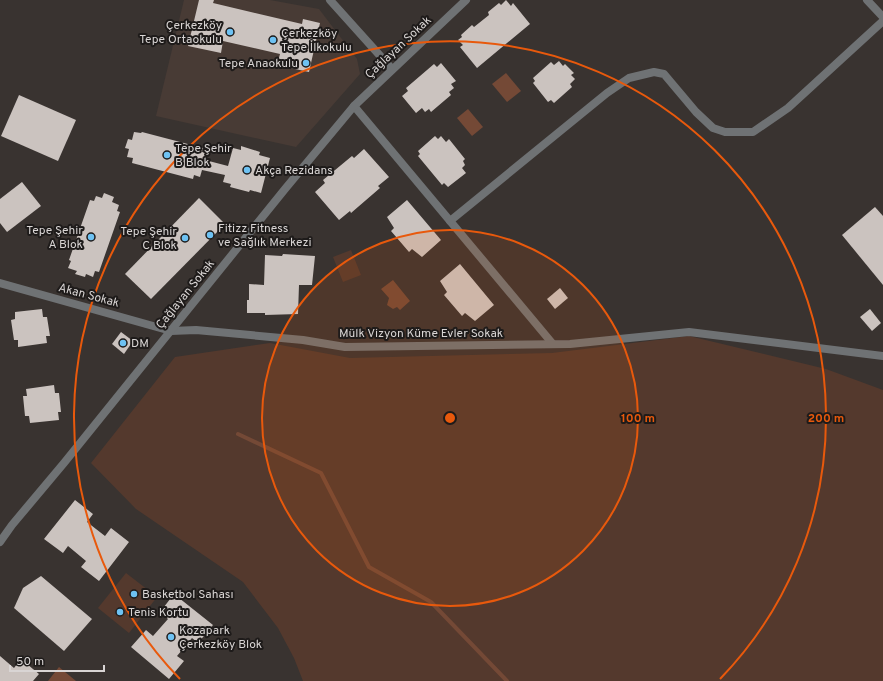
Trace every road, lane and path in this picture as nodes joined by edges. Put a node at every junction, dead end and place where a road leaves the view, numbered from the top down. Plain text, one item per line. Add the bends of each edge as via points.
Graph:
1 (330, 0) edge
2 (466, 0) edge
3 (867, 0) edge
4 (883, 17) edge
5 (883, 21) edge
6 (392, 69) junction
7 (354, 106) junction
8 (450, 221) junction
9 (0, 283) edge
10 (171, 331) junction
11 (552, 343) junction
12 (883, 356) edge
13 (0, 542) edge

1 - 6 street
2 - 6 street, Çağlayan Sokak
3 - 4 street
5 - 8 street via 788,108 752,132 725,132 713,128 664,74 654,72 629,78 607,93
6 - 7 street, Çağlayan Sokak
7 - 8 street
7 - 10 street, Çağlayan Sokak
8 - 11 street
9 - 10 street, Akan Sokak
10 - 11 street, Mülk Vizyon Küme Evler Sokak via 196,330 304,340 345,347
10 - 13 street, Çağlayan Sokak
11 - 12 street, Mülk Vizyon Küme Evler Sokak via 570,344 689,332

